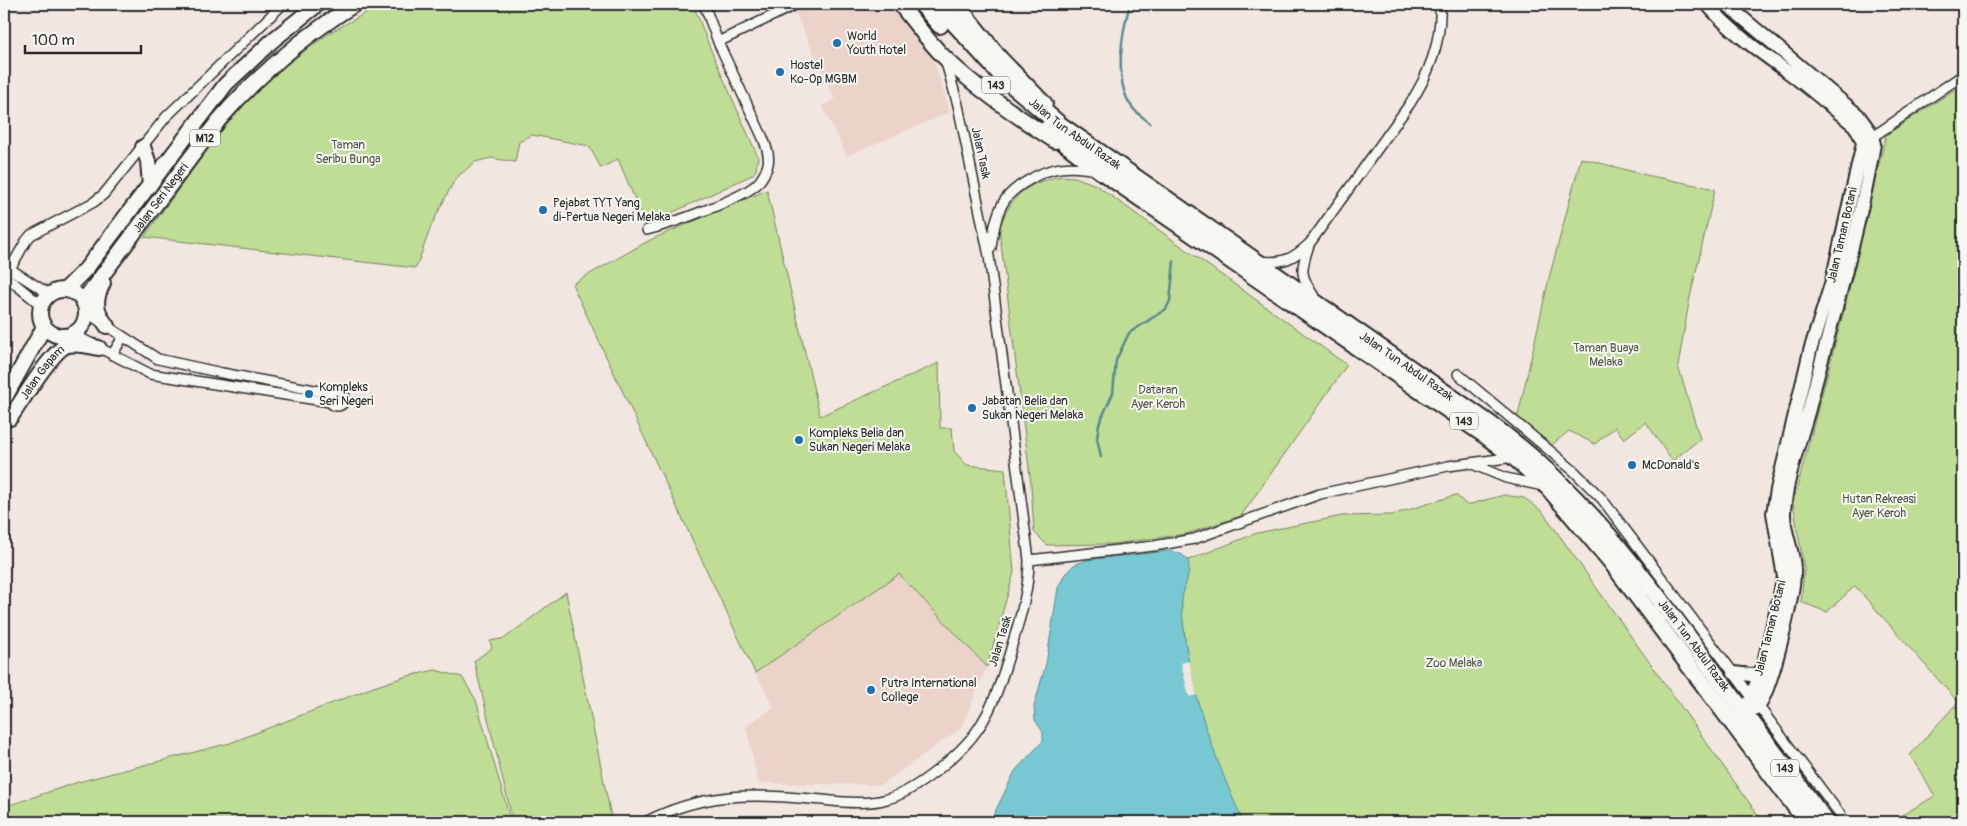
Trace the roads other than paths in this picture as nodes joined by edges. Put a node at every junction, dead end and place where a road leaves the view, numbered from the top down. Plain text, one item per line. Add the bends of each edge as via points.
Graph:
1 (282, 4) edge
2 (318, 4) edge
3 (355, 4) edge
4 (704, 4) edge
5 (797, 4) edge
6 (900, 4) edge
7 (957, 4) edge
8 (1440, 4) edge
9 (1707, 4) edge
10 (1726, 4) edge
11 (928, 5) edge
12 (718, 42) junction
13 (944, 57) junction
14 (1963, 76) edge
15 (1868, 140) junction
16 (1077, 145) junction
17 (143, 147) junction
18 (1101, 171) junction
19 (150, 184) junction
20 (647, 230) dead end
21 (130, 237) junction
22 (1310, 242) junction
23 (989, 256) junction
24 (1252, 260) junction
25 (6, 270) edge
26 (66, 289) junction
27 (45, 299) junction
28 (85, 307) junction
29 (1322, 307) junction
30 (44, 326) junction
31 (107, 326) junction
32 (66, 335) junction
33 (123, 337) junction
34 (99, 348) junction
35 (112, 355) junction
36 (155, 358) junction
37 (145, 372) junction
38 (222, 373) junction
39 (1458, 374) dead end
40 (224, 384) junction
41 (4, 399) edge
42 (7, 424) edge
43 (1514, 457) junction
44 (1469, 462) junction
45 (1574, 471) junction
46 (1554, 486) junction
47 (1029, 560) junction
48 (1734, 672) junction
49 (1760, 674) junction
50 (1719, 704) junction
51 (1752, 705) junction
52 (1750, 745) junction
53 (645, 822) edge
54 (1807, 822) edge
55 (1826, 822) edge
56 (1846, 822) edge

1 - 17 street via 166,117
2 - 19 main road, Jalan Seri Negeri / M12 via 226,84
3 - 21 main road, Jalan Seri Negeri / M12 via 267,70 242,94
4 - 12 street
5 - 12 street
6 - 13 main road
7 - 16 main road
8 - 22 street via 1438,38 1421,88
9 - 15 street via 1721,21 1854,124
10 - 15 street via 1858,116
11 - 16 highway, Jalan Tun Abdul Razak / 143 via 997,86
12 - 20 street via 763,138 768,164 750,190
13 - 16 main road via 989,96 1057,142
13 - 23 street, Jalan Tasik via 958,104
14 - 15 street
15 - 49 street, Jalan Taman Botani via 1832,281 1810,351 1777,490 1773,513 1784,577
15 - 51 street, Jalan Taman Botani via 1872,155 1844,283 1787,493 1784,522 1795,581 1790,606 1772,672
16 - 18 highway, Jalan Tun Abdul Razak / 143
16 - 24 highway, Jalan Tun Abdul Razak / 143
17 - 19 main road
17 - 25 street via 104,194 31,235
18 - 23 street, Jalan Tasik via 1075,166 1058,167 1017,186 1004,200 994,227
18 - 43 highway, Jalan Tun Abdul Razak / 143
19 - 26 main road, Jalan Seri Negeri / M12 via 86,269
21 - 28 main road, Jalan Seri Negeri / M12
21 - 31 main road via 96,298 98,310
22 - 24 street via 1288,260
22 - 29 street via 1302,271 1304,281
23 - 47 street, Jalan Tasik
24 - 29 highway, Jalan Tun Abdul Razak / 143
25 - 27 street
25 - 27 street
26 - 27 main road, M12 via 56,290
26 - 28 main road via 76,293
27 - 30 main road via 40,315
28 - 31 street
28 - 32 main road, M12 via 83,326
29 - 46 highway, Jalan Tun Abdul Razak / 143 via 1510,438
30 - 32 main road via 50,332
30 - 41 main road, Jalan Gapam
31 - 33 street
32 - 34 street
32 - 42 main road, Jalan Gapam / M12
33 - 35 street
33 - 36 street
34 - 35 street
34 - 42 main road, M12 via 70,345 59,349
35 - 37 street
36 - 37 street
36 - 38 street
37 - 40 street
38 - 40 street
38 - 40 street via 331,397
39 - 45 street
43 - 44 street
43 - 46 highway, Jalan Tun Abdul Razak / 143
44 - 46 street via 1506,478
44 - 47 street via 1320,494 1194,539
45 - 46 street
45 - 48 street via 1602,499
46 - 50 highway, Jalan Tun Abdul Razak / 143
46 - 51 highway, Jalan Tun Abdul Razak / 143 via 1635,567
47 - 53 street, Jalan Tasik via 1026,598 994,698 973,736 929,778 887,799 854,802 774,796 727,797 683,806
48 - 49 street
48 - 51 street
49 - 51 street, Jalan Taman Botani
50 - 51 highway via 1731,711
50 - 52 highway, Jalan Tun Abdul Razak / 143
51 - 52 highway via 1745,730
51 - 55 highway, Jalan Tun Abdul Razak / 143
51 - 56 street
52 - 54 highway, Jalan Tun Abdul Razak / 143

